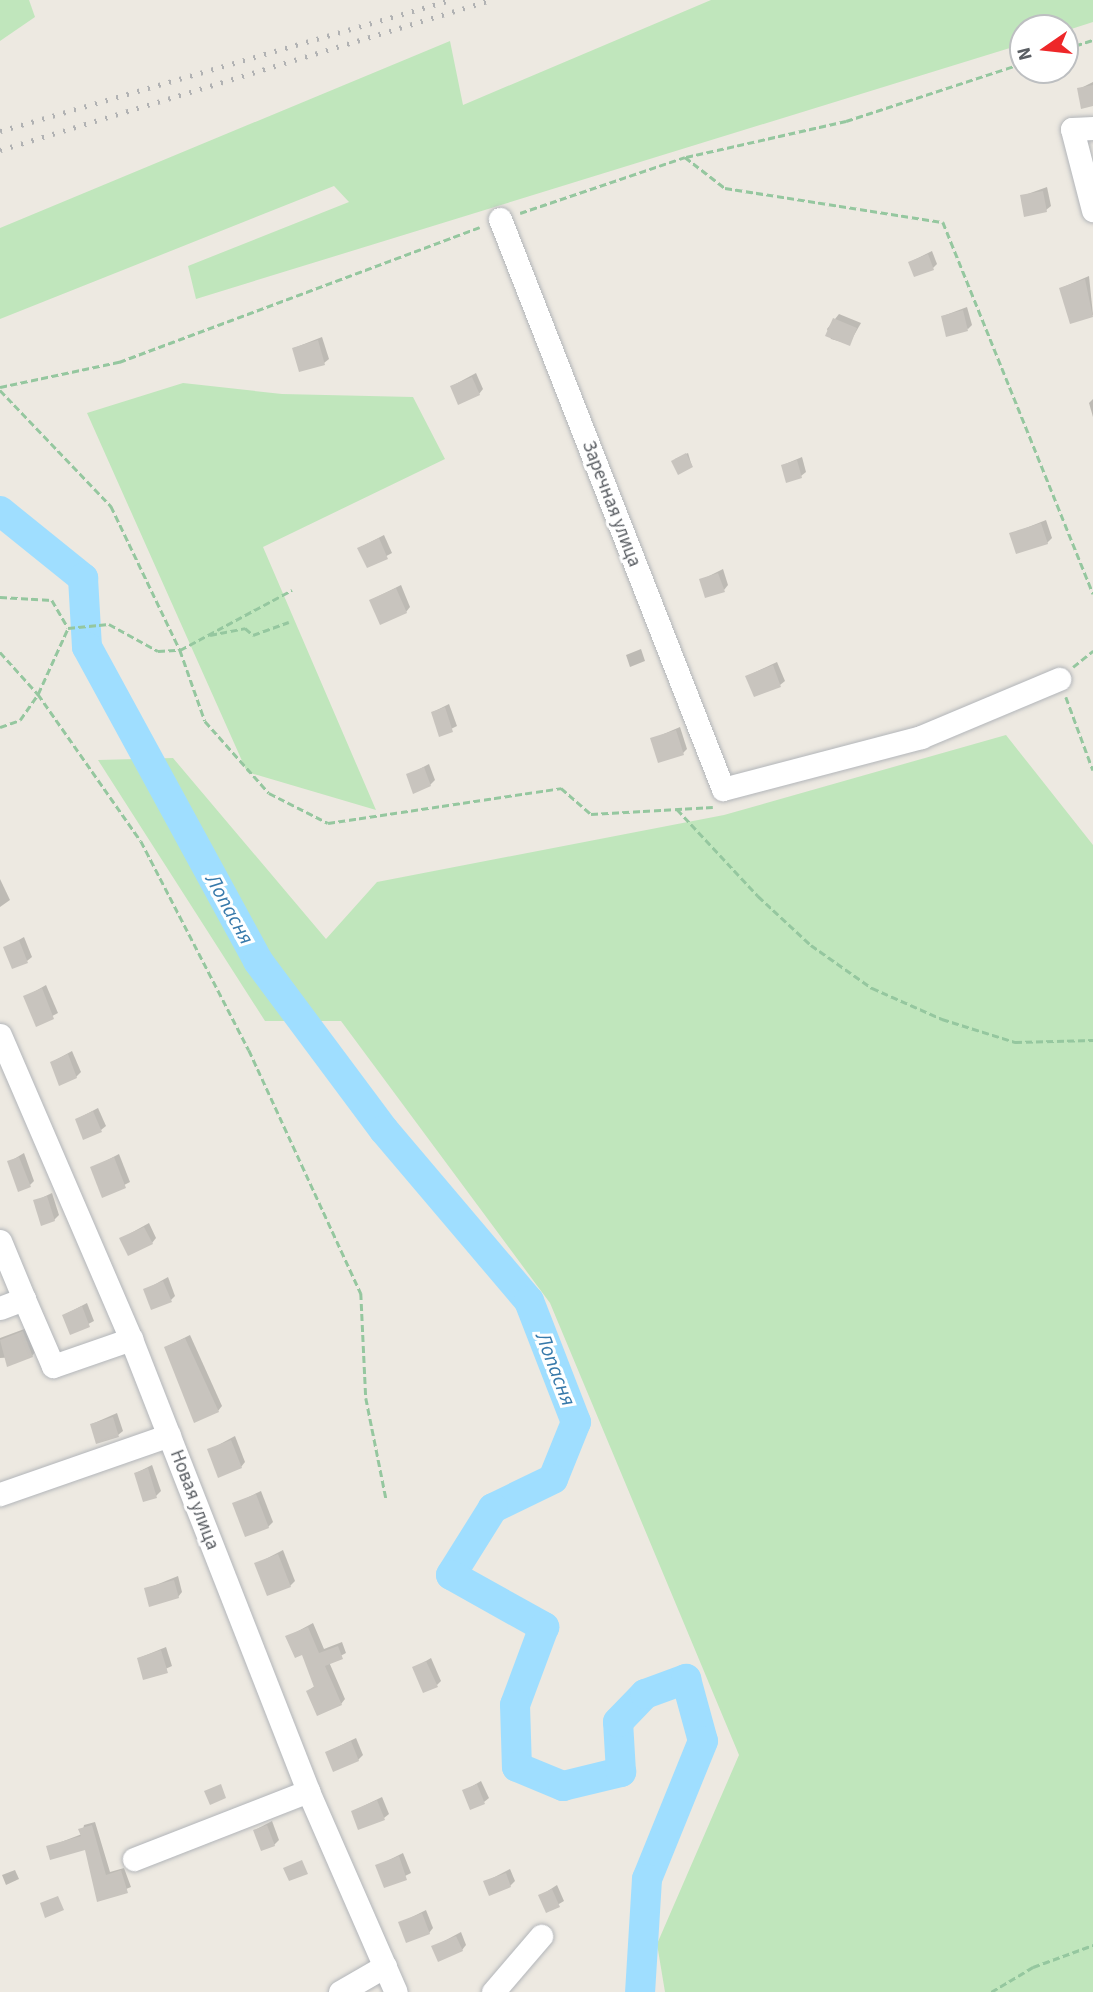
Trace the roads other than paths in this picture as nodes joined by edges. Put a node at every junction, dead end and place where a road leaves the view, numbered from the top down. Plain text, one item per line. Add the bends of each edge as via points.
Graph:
1 (1093, 128) edge
2 (1093, 210) edge
3 (500, 219) road end
4 (1059, 679) road end
5 (0, 1035) edge
6 (0, 1241) edge
7 (24, 1299) junction
8 (0, 1308) edge
9 (131, 1339) junction
10 (169, 1435) junction
11 (0, 1494) edge
12 (308, 1791) junction
13 (134, 1859) dead end
14 (541, 1936) dead end
15 (385, 1966) junction
16 (340, 1992) edge
17 (396, 1992) edge
18 (493, 1992) edge

1 - 2 street via 1072,129
3 - 4 street, Заречная улица via 723,789 921,737
5 - 9 street, Новая улица
6 - 7 street
7 - 8 street
7 - 9 street via 52,1366
9 - 10 street, Новая улица
10 - 11 street
10 - 12 street, Новая улица
12 - 13 street
12 - 15 street, Новая улица
14 - 18 street
15 - 16 street
15 - 17 street, Новая улица

